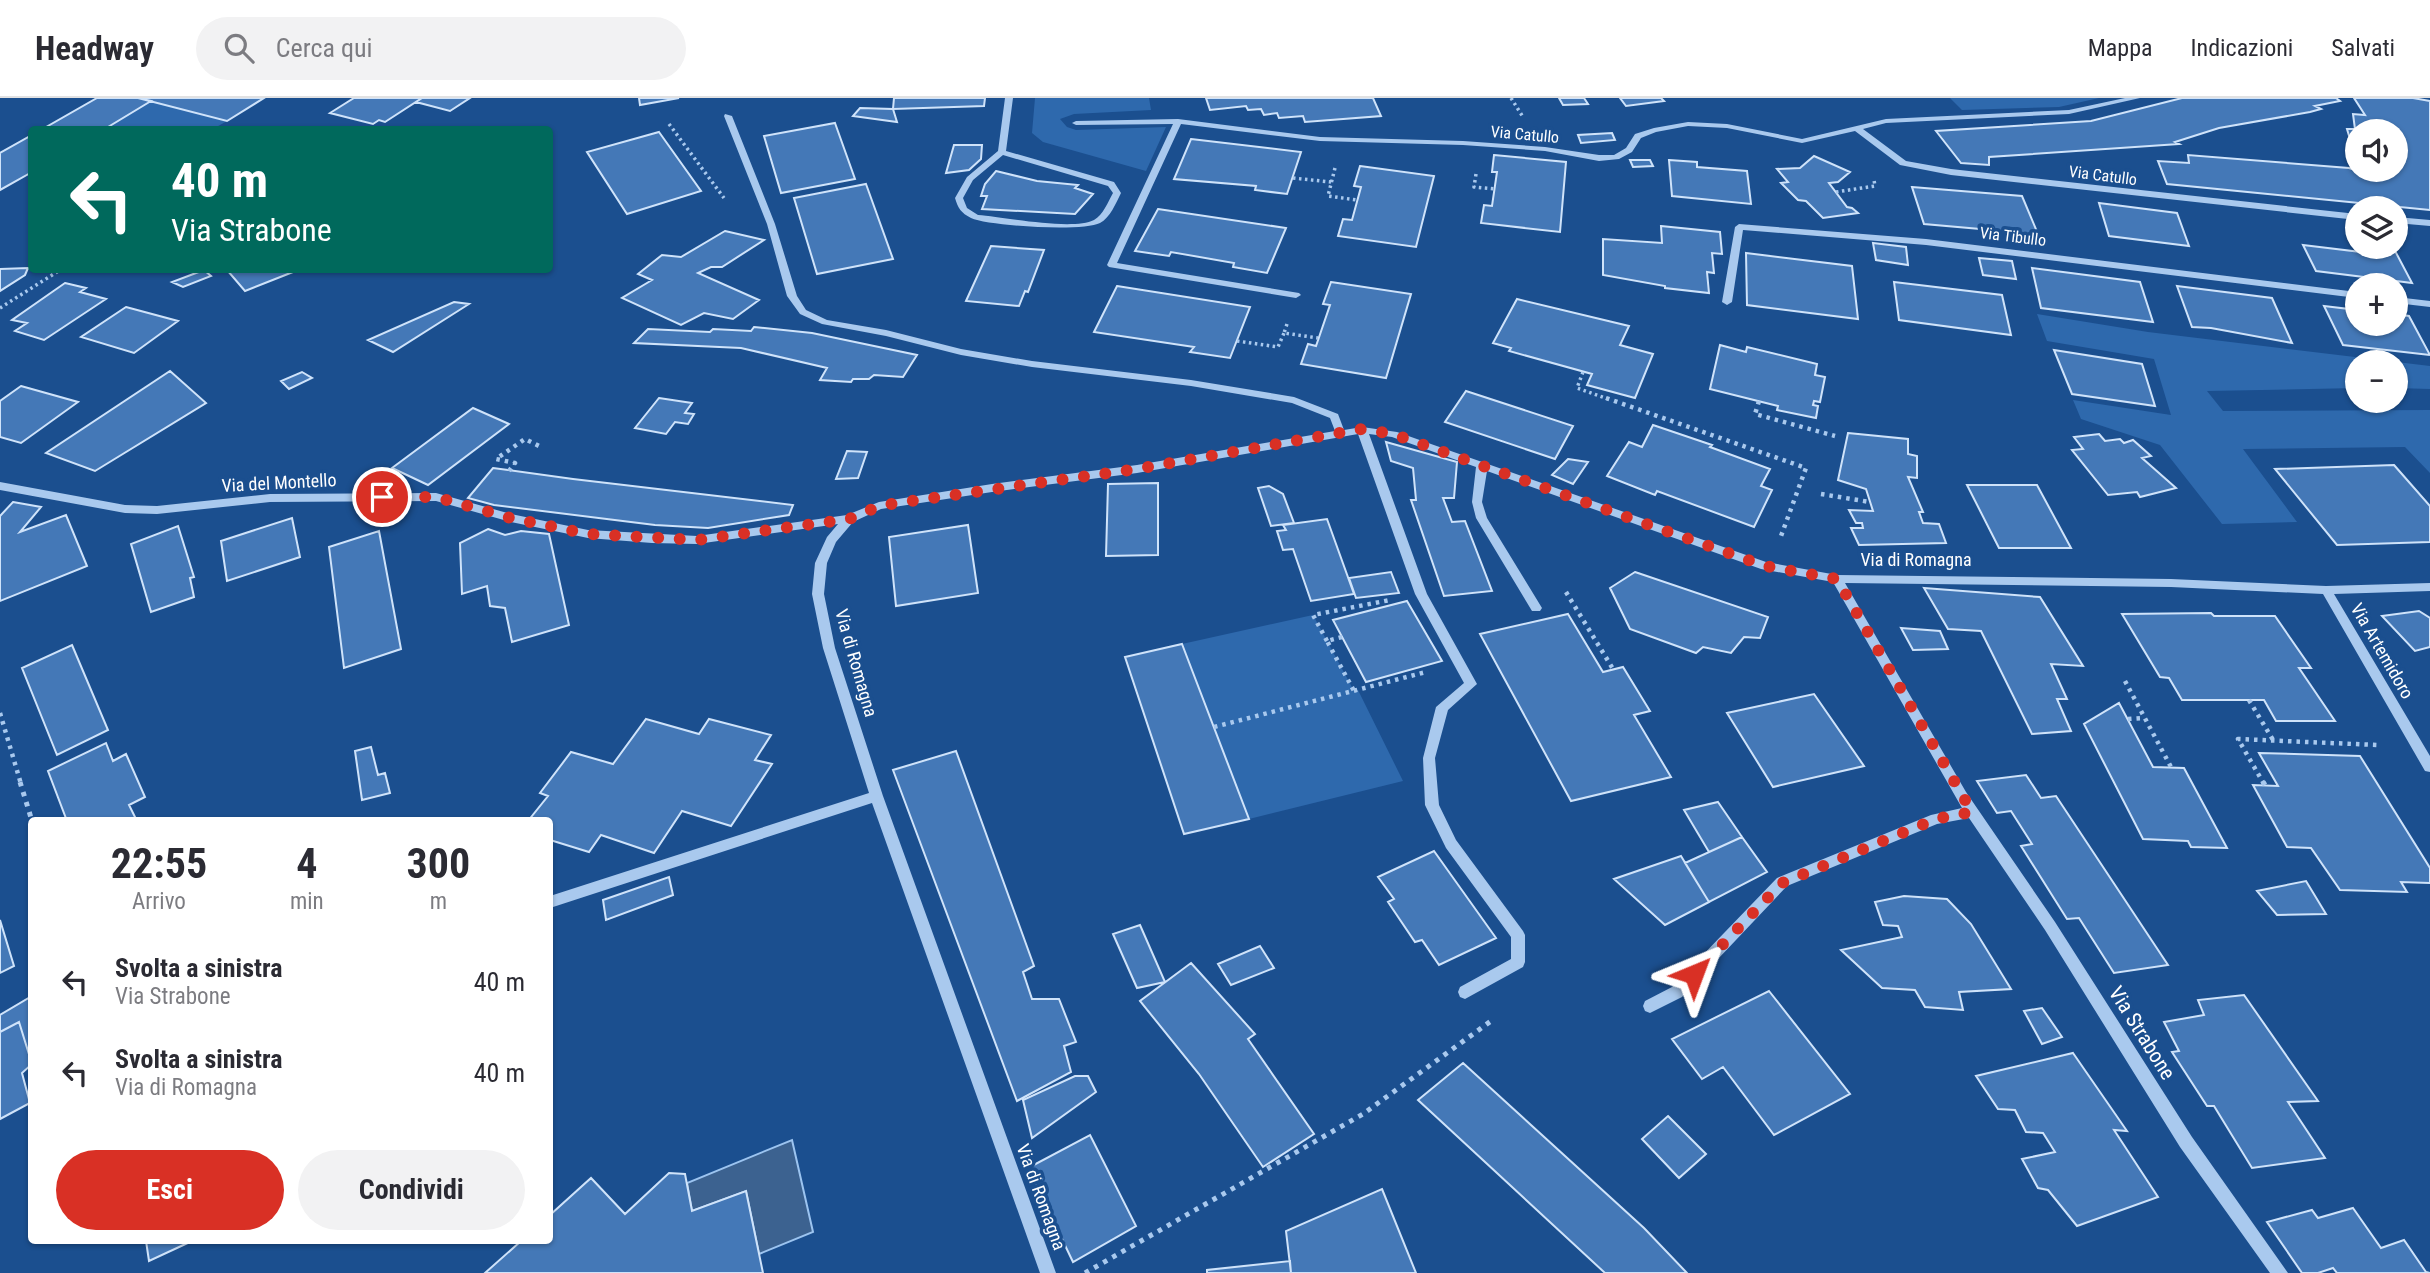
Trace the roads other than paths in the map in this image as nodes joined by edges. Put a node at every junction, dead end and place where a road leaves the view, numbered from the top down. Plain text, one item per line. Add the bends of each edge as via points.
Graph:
1 (1009, 98) edge
2 (2136, 98) edge
3 (728, 116) dead end
4 (1178, 121) junction
5 (1076, 123) dead end
6 (1857, 128) junction
7 (1344, 140) joint
8 (1002, 152) junction
9 (2345, 216) edge
10 (2408, 221) edge
11 (2430, 223) edge
12 (1088, 225) joint
13 (2345, 294) edge
14 (1296, 295) dead end
15 (2408, 301) edge
16 (1727, 302) dead end
17 (2430, 304) edge
18 (1362, 429) junction
19 (1340, 432) junction
20 (1482, 465) junction
21 (0, 486) edge
22 (849, 519) junction
23 (1837, 579) junction
24 (2430, 587) edge
25 (2326, 590) junction
26 (1533, 603) road end
27 (2430, 767) edge
28 (876, 796) junction
29 (1972, 812) junction
30 (553, 901) edge
31 (1465, 992) dead end
32 (1650, 1006) dead end
33 (1048, 1273) edge
34 (2280, 1273) edge

1 - 8 street
2 - 6 street, Via Catullo via 2069,112 1886,121
3 - 19 street via 771,224 792,296 803,312 825,322 1032,365 1294,400 1334,416
4 - 5 street, Via Catullo
4 - 7 street, Via Catullo
4 - 14 street via 1112,265
6 - 7 street, Via Catullo via 1802,141 1727,126 1688,124 1638,136 1629,150 1599,158 1463,143
6 - 9 street, Via Catullo via 1903,163 1927,168
8 - 12 street via 1111,184 1117,193 1100,220
8 - 12 street via 970,179 959,198 963,209 976,217
10 - 11 street
13 - 16 street, Via Tibullo via 1913,240 1739,227
15 - 17 street
18 - 19 street, Via di Romagna
18 - 20 street, Via di Romagna via 1393,434
18 - 31 street via 1421,594 1471,684 1442,707 1429,758 1432,805 1451,844 1518,935 1518,962
19 - 22 street, Via di Romagna via 1137,469 880,506
20 - 23 street, Via di Romagna via 1765,566
20 - 26 street via 1477,502 1482,518
21 - 22 street, Via del Montello via 125,509 157,510 270,498 436,497 588,534 652,539 697,540
22 - 28 street, Via di Romagna via 831,540 821,563 818,594 829,648
23 - 25 street, Via di Romagna via 2171,583
23 - 29 street, Via Strabone
24 - 25 street, Via di Romagna
25 - 27 street, Via Artemidoro
28 - 30 street
28 - 33 street, Via di Romagna
29 - 32 street via 1936,819 1782,883 1677,992
29 - 34 street, Via Strabone via 2186,1142

